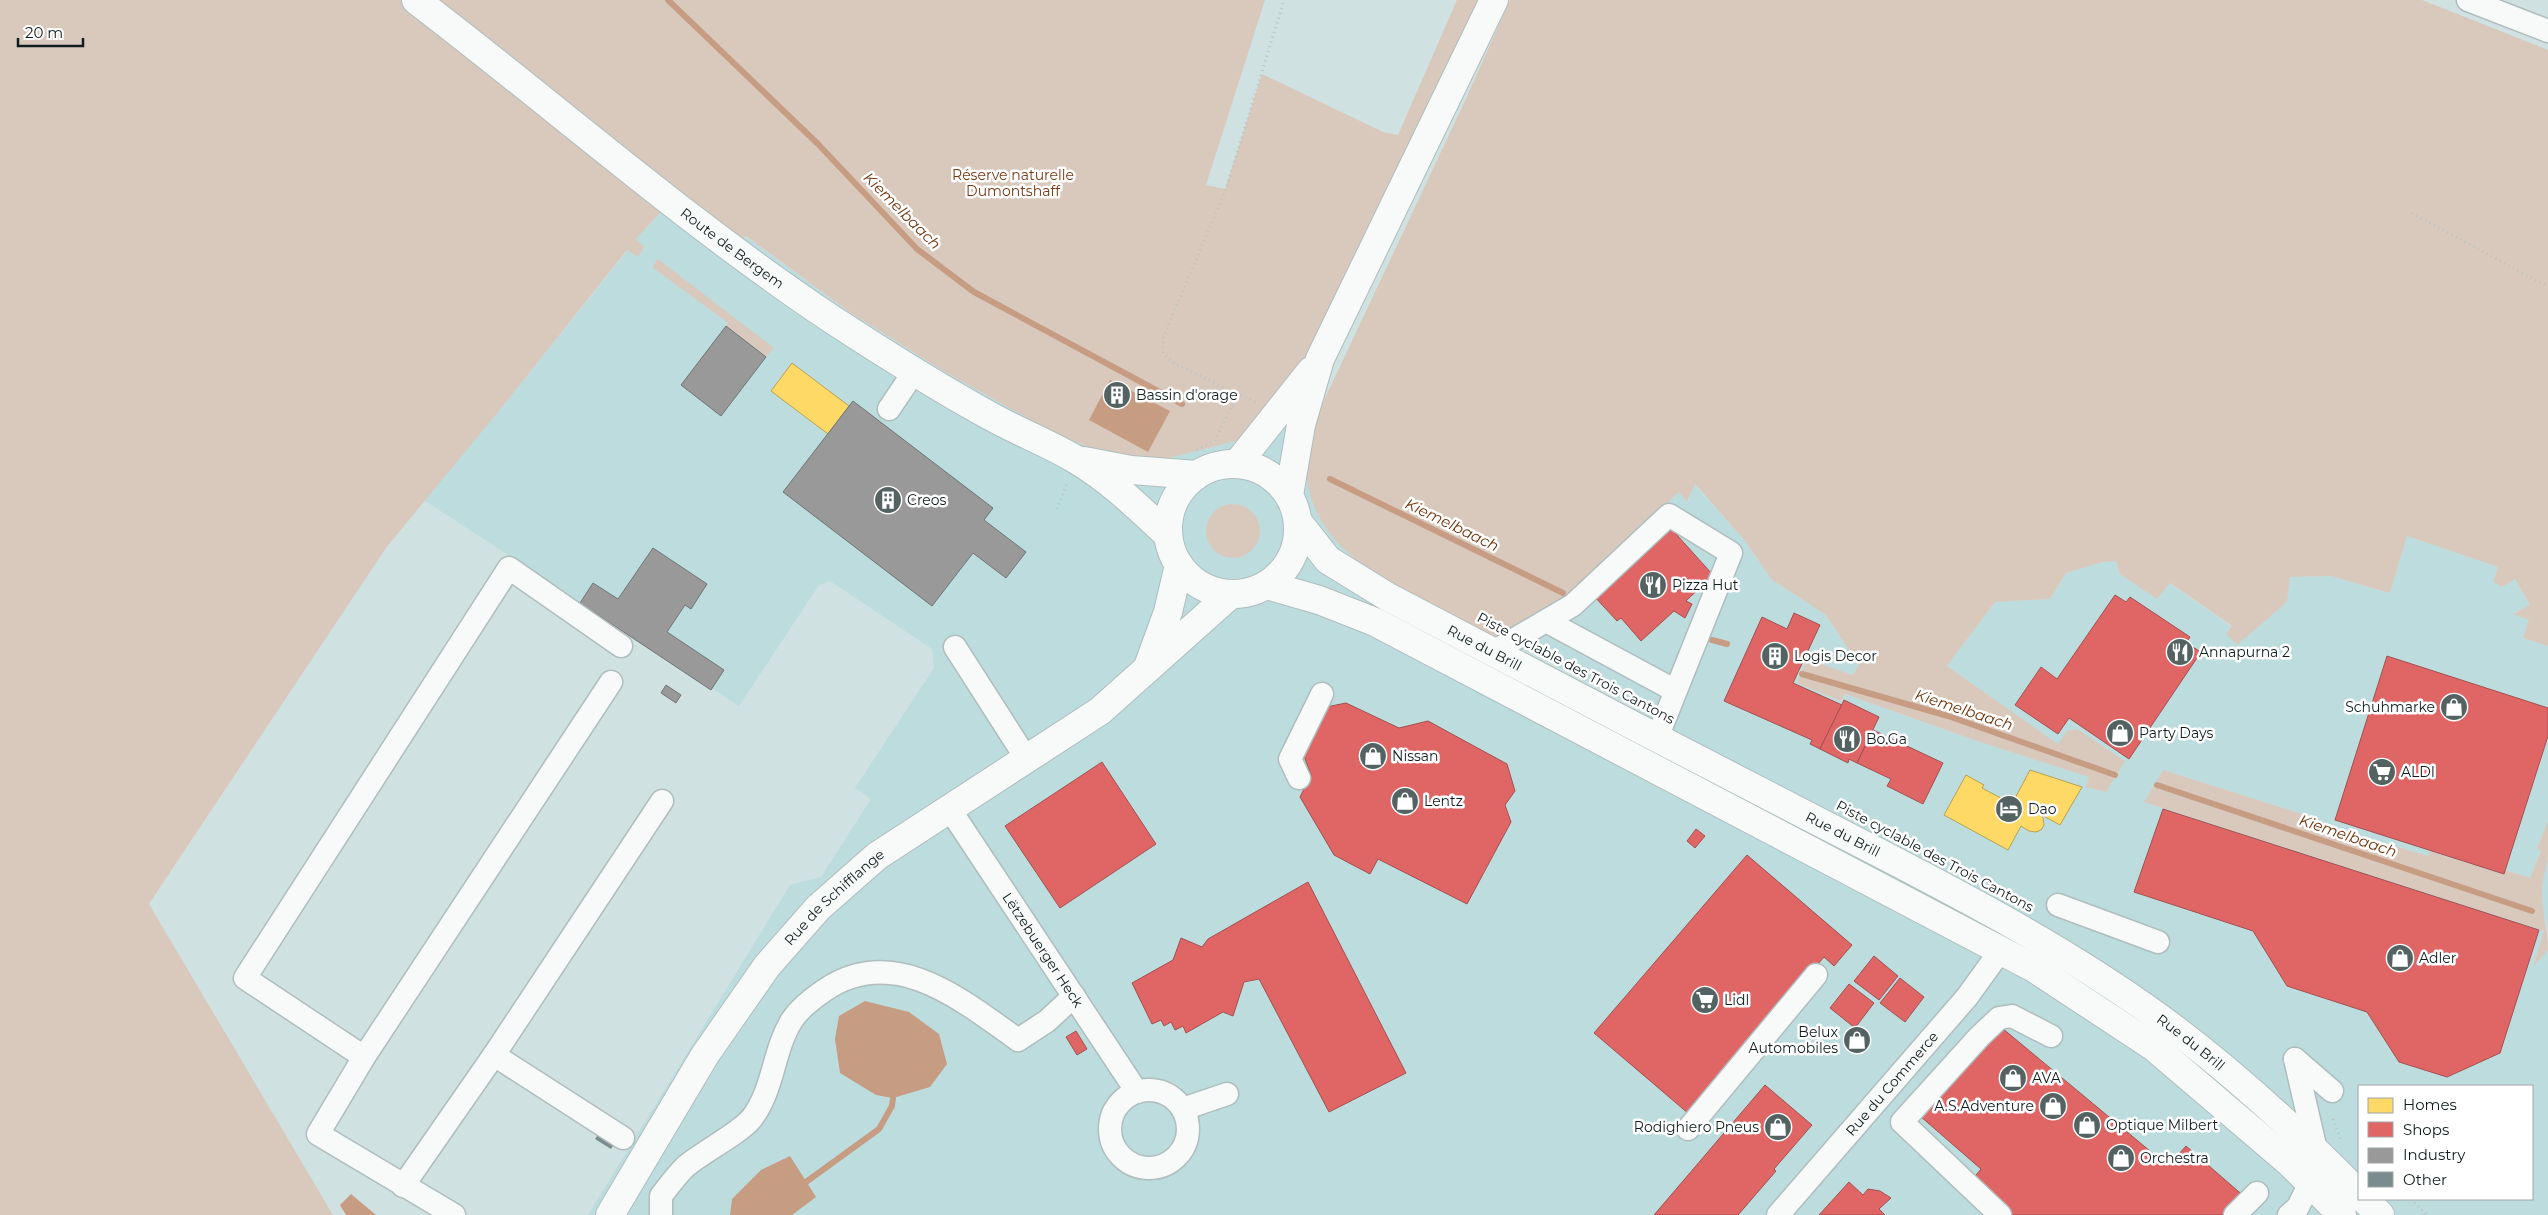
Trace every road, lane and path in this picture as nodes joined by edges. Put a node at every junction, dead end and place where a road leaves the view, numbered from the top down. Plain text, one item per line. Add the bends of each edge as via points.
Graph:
1 (416, 0) edge
2 (1284, 0) edge
3 (1494, 0) edge
4 (2468, 0) edge
5 (2548, 31) edge
6 (2412, 213) dead end
7 (2548, 286) edge
8 (1320, 360) junction
9 (914, 372) junction
10 (1238, 394) junction
11 (889, 409) dead end
12 (1278, 413) junction
13 (1075, 459) junction
14 (1196, 463) junction
15 (1237, 464) junction
16 (1289, 495) junction
17 (1298, 522) junction
18 (1168, 535) junction
19 (1179, 565) junction
20 (1267, 585) junction
21 (1231, 594) junction
22 (1548, 622) junction
23 (621, 646) dead end
24 (955, 647) dead end
25 (1493, 652) junction
26 (1148, 666) junction
27 (611, 682) dead end
28 (1674, 690) junction
29 (1322, 694) dead end
30 (1657, 738) junction
31 (1026, 758) junction
32 (1299, 778) dead end
33 (662, 801) dead end
34 (949, 808) junction
35 (2058, 905) dead end
36 (2158, 942) dead end
37 (2001, 950) junction
38 (1816, 974) dead end
39 (1074, 996) junction
40 (2051, 1036) dead end
41 (494, 1055) junction
42 (364, 1057) junction
43 (2296, 1059) dead end
44 (1894, 1079) junction
45 (1138, 1092) junction
46 (2303, 1093) junction
47 (1227, 1094) dead end
48 (1922, 1102) junction
49 (1183, 1109) junction
50 (1688, 1129) dead end
51 (623, 1138) dead end
52 (2342, 1142) dead end
53 (2316, 1150) junction
54 (2310, 1183) junction
55 (403, 1186) junction
56 (2257, 1193) dead end
57 (2358, 1193) edge
58 (2365, 1200) edge
59 (2412, 1200) edge
60 (454, 1215) edge
61 (610, 1215) edge
62 (661, 1215) edge
63 (1778, 1215) edge
64 (2000, 1215) edge
65 (2235, 1215) edge
66 (2289, 1215) edge
67 (2342, 1215) edge
68 (2380, 1215) edge
69 (2427, 1215) edge

1 - 9 main road, Route de Bergem via 730,246 831,319
2 - 10 path via 1226,189 1163,338 1162,353 1175,364
3 - 8 main road
4 - 5 street
6 - 7 path
8 - 12 main road
8 - 16 main road via 1301,425
9 - 11 street
9 - 13 main road, Route de Bergem via 992,417
10 - 12 path
10 - 14 path via 1215,440
12 - 15 main road
13 - 14 main road, Route de Bergem via 1131,470
13 - 18 main road, Route de Bergem via 1124,494
14 - 15 main road via 1216,466
14 - 18 main road via 1174,501
15 - 16 main road via 1257,469 1275,479
16 - 17 main road
17 - 20 main road via 1292,558
17 - 25 main road, Rue du Brill via 1328,560 1388,597
18 - 19 main road
19 - 21 main road via 1193,580 1211,590
19 - 26 main road, Rue de Schifflange via 1168,612
20 - 21 main road via 1250,592
20 - 37 main road, Rue du Brill via 1319,600 1374,622
21 - 26 main road, Rue de Schifflange
22 - 25 street
22 - 28 street
22 - 28 street via 1574,605 1669,516 1731,553
23 - 42 street via 509,568 244,978
24 - 31 street
25 - 30 main road, Rue du Brill
26 - 31 main road, Rue de Schifflange via 1100,711
27 - 42 street
28 - 30 street
29 - 32 street via 1290,759
30 - 53 main road, Rue du Brill via 2009,923 2093,974 2161,1020 2234,1077
31 - 34 main road, Rue de Schifflange
33 - 41 street
34 - 39 street, Lëtzebuerger Heck
34 - 61 main road, Rue de Schifflange via 877,856 818,908 767,966 705,1055
35 - 36 street
37 - 44 street, Rue du Commerce via 1967,997
37 - 54 main road, Rue du Brill via 2154,1047
38 - 50 street
39 - 45 street, Lëtzebuerger Heck
39 - 62 street via 1047,1021 1018,1040 960,999 910,975 876,971 841,979 812,999 792,1021 766,1096 751,1119 684,1168 661,1196
40 - 48 street via 2012,1016 2000,1018
41 - 51 street
41 - 55 street
42 - 55 street via 318,1134
43 - 46 street
44 - 48 street
44 - 63 street, Rue du Commerce
45 - 49 street via 1163,1092
45 - 49 street via 1125,1098 1110,1120 1113,1147 1133,1165 1160,1167 1180,1153 1188,1131
46 - 52 path via 2334,1119
46 - 53 street
47 - 49 street
48 - 64 street via 1902,1122
53 - 57 main road, Rue du Brill
54 - 66 street via 2298,1207
54 - 67 main road, Rue du Brill
55 - 60 street
56 - 65 street
58 - 68 main road
59 - 69 path

